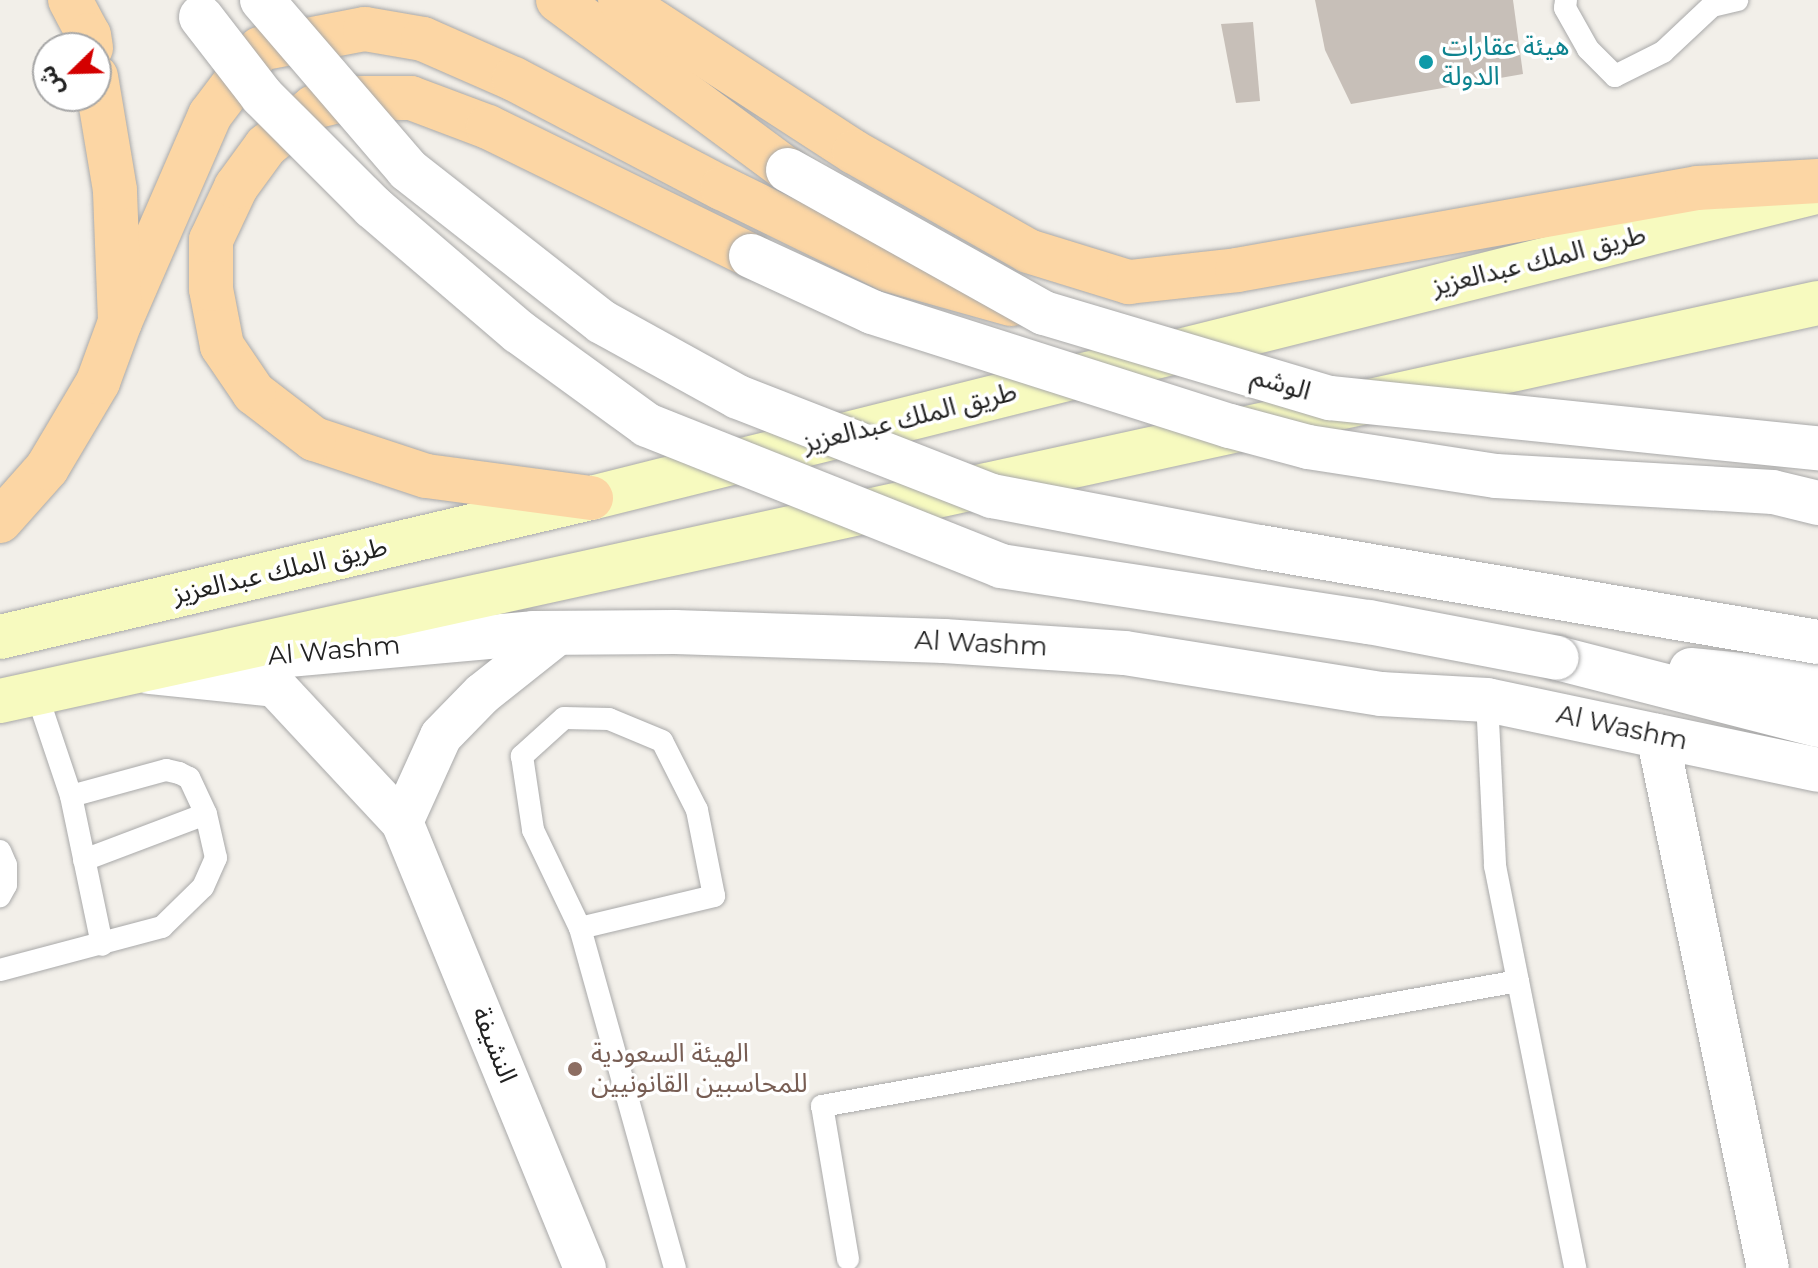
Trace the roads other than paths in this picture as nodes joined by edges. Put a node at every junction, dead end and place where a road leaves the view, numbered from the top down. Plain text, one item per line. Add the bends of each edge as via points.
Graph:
1 (70, 0) edge
2 (262, 0) edge
3 (558, 0) edge
4 (620, 0) edge
5 (1566, 0) edge
6 (1737, 0) edge
7 (194, 9) edge
8 (87, 32) edge
9 (102, 112) edge
10 (788, 170) joint
11 (1818, 181) edge
12 (1818, 192) edge
13 (751, 256) joint
14 (1818, 303) edge
15 (1044, 313) junction
16 (120, 322) junction
17 (1818, 448) edge
18 (591, 498) junction
19 (1818, 503) edge
20 (0, 521) edge
21 (559, 633) junction
22 (0, 637) edge
23 (1818, 642) edge
24 (1557, 658) junction
25 (135, 672) junction
26 (1818, 682) edge
27 (18, 697) edge
28 (1487, 700) junction
29 (1818, 709) edge
30 (1818, 725) edge
31 (1657, 735) junction
32 (1818, 770) edge
33 (71, 796) junction
34 (206, 814) junction
35 (402, 822) junction
36 (0, 851) edge
37 (84, 860) junction
38 (0, 896) edge
39 (580, 928) junction
40 (102, 945) junction
41 (0, 970) edge
42 (1518, 981) junction
43 (848, 1259) dead end
44 (585, 1268) edge
45 (675, 1268) edge
46 (1575, 1268) edge
47 (1768, 1268) edge

1 - 8 main road
2 - 23 street, bridge via 408,170 602,322 738,397 992,496
3 - 10 main road
4 - 11 main road via 854,152 1028,251 1129,282 1237,270 1697,188
5 - 6 lane via 1565,8 1588,49 1615,76 1663,52 1712,6
7 - 24 street, bridge via 262,96 373,207 519,332 647,425 1001,566 1369,622
9 - 16 main road via 115,190
10 - 15 street, الوشم, bridge
12 - 18 main road, طريق الملك عبدالعزيز
13 - 18 main road via 488,127 411,98 350,98 314,107 266,146 236,187 211,240 211,289 222,346 254,393 314,439 426,476
13 - 19 street, bridge via 872,312 1308,447 1496,476 1773,492
14 - 25 main road
15 - 16 main road via 889,270 514,79 423,39 365,29 260,49 210,115
15 - 17 street, الوشم, bridge via 1330,398
16 - 20 main road via 98,382 54,456
18 - 22 main road, طريق الملك عبدالعزيز
21 - 25 street, Al Washm
21 - 28 street, Al Washm via 754,635 1125,653 1381,694
21 - 35 street via 482,694 441,736
24 - 26 street
24 - 29 street
24 - 30 street, Al Washm
25 - 27 main road
25 - 35 street via 275,686
27 - 33 lane
28 - 31 street, Al Washm
28 - 42 lane via 1495,866
31 - 32 street, Al Washm
31 - 47 street
33 - 34 lane via 166,770 189,778
33 - 37 lane
34 - 37 lane
34 - 40 lane via 216,858 203,887 162,927
35 - 44 street, النشيفة
36 - 38 lane via 6,885
37 - 40 lane
39 - 39 lane via 533,830 522,756 564,718 609,719 662,741 697,810 714,896
39 - 45 lane
40 - 41 lane
42 - 43 lane via 822,1106
42 - 46 lane

